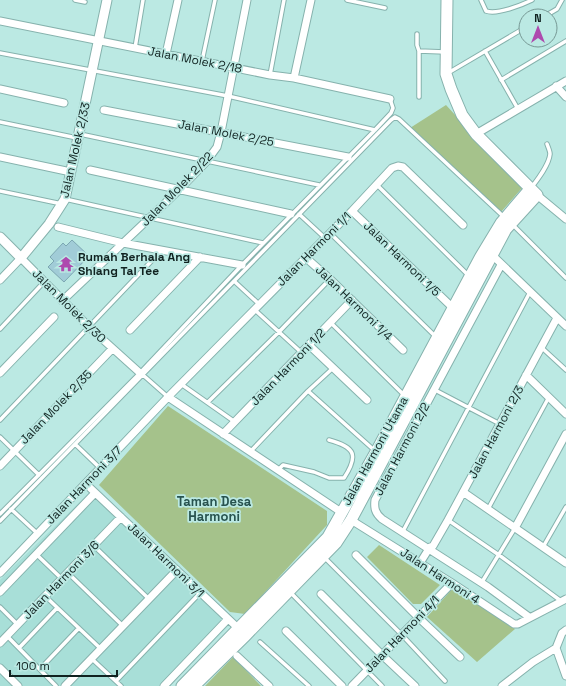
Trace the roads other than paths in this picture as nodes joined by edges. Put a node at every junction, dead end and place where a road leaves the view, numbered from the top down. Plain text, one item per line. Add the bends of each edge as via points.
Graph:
1 (75, 0) edge
2 (107, 0) edge
3 (143, 0) edge
4 (178, 0) edge
5 (215, 0) edge
6 (247, 0) edge
7 (284, 0) edge
8 (311, 0) edge
9 (347, 0) edge
10 (447, 0) edge
11 (481, 0) edge
12 (532, 0) edge
13 (85, 2) dead end
14 (385, 8) dead end
15 (0, 21) edge
16 (518, 32) edge
17 (417, 34) dead end
18 (100, 41) junction
19 (566, 41) edge
20 (135, 48) junction
21 (419, 51) junction
22 (485, 51) junction
23 (446, 52) junction
24 (0, 53) edge
25 (166, 54) junction
26 (202, 61) junction
27 (234, 68) junction
28 (93, 71) junction
29 (446, 74) junction
30 (270, 75) junction
31 (294, 78) junction
32 (501, 80) junction
33 (566, 81) edge
34 (556, 86) junction
35 (0, 89) edge
36 (228, 96) junction
37 (419, 97) dead end
38 (566, 97) edge
39 (390, 99) joint
40 (64, 103) dead end
41 (518, 109) junction
42 (104, 110) dead end
43 (0, 122) edge
44 (375, 130) junction
45 (221, 132) junction
46 (476, 134) junction
47 (78, 136) junction
48 (547, 144) dead end
49 (348, 156) junction
50 (0, 157) edge
51 (206, 162) junction
52 (90, 170) dead end
53 (71, 172) junction
54 (376, 184) junction
55 (319, 186) junction
56 (180, 189) junction
57 (0, 191) edge
58 (534, 192) junction
59 (63, 202) junction
60 (352, 211) junction
61 (295, 214) junction
62 (150, 218) junction
63 (566, 219) edge
64 (508, 221) junction
65 (463, 224) dead end
66 (58, 227) dead end
67 (328, 236) junction
68 (0, 237) edge
69 (123, 243) junction
70 (264, 243) junction
71 (162, 250) junction
72 (488, 252) junction
73 (200, 257) junction
74 (305, 257) junction
75 (21, 258) junction
76 (242, 264) junction
77 (501, 264) junction
78 (469, 276) junction
79 (566, 278) edge
80 (330, 279) junction
81 (0, 280) edge
82 (234, 281) junction
83 (44, 282) junction
84 (530, 292) junction
85 (352, 300) junction
86 (62, 301) junction
87 (257, 307) junction
88 (453, 308) junction
89 (54, 317) dead end
90 (557, 318) junction
91 (331, 323) junction
92 (566, 326) edge
93 (89, 327) junction
94 (0, 329) edge
95 (130, 330) dead end
96 (279, 332) junction
97 (437, 338) junction
98 (309, 345) junction
99 (541, 347) junction
100 (112, 349) junction
101 (403, 350) dead end
102 (302, 353) junction
103 (333, 368) junction
104 (566, 370) edge
105 (0, 373) edge
106 (141, 374) junction
107 (526, 375) junction
108 (181, 384) junction
109 (434, 389) junction
110 (308, 391) junction
111 (168, 397) junction
112 (405, 397) junction
113 (549, 398) junction
114 (367, 400) dead end
115 (208, 402) junction
116 (468, 407) junction
117 (566, 414) edge
118 (0, 420) edge
119 (235, 422) junction
120 (500, 424) junction
121 (223, 434) junction
122 (566, 434) edge
123 (0, 438) edge
124 (329, 440) dead end
125 (75, 444) junction
126 (14, 451) junction
127 (250, 451) junction
128 (376, 452) junction
129 (0, 466) edge
130 (100, 468) junction
131 (278, 470) junction
132 (39, 474) junction
133 (86, 484) junction
134 (463, 492) junction
135 (95, 493) junction
136 (566, 507) edge
137 (11, 509) junction
138 (488, 509) junction
139 (341, 512) junction
140 (0, 514) edge
141 (121, 517) junction
142 (351, 520) junction
143 (448, 520) junction
144 (0, 521) edge
145 (515, 528) junction
146 (402, 533) junction
147 (38, 534) junction
148 (94, 546) junction
149 (543, 547) junction
150 (431, 549) junction
151 (36, 554) junction
152 (356, 554) dead end
153 (499, 555) junction
154 (323, 556) junction
155 (566, 562) edge
156 (421, 564) junction
157 (177, 570) junction
158 (0, 573) edge
159 (68, 573) junction
160 (62, 579) junction
161 (452, 583) junction
162 (481, 583) junction
163 (289, 591) junction
164 (0, 592) edge
165 (200, 593) junction
166 (321, 594) dead end
167 (46, 596) junction
168 (149, 599) junction
169 (564, 600) edge
170 (0, 607) edge
171 (58, 608) junction
172 (529, 617) junction
173 (419, 618) junction
174 (228, 619) junction
175 (18, 625) junction
176 (123, 626) junction
177 (79, 628) junction
178 (566, 630) edge
179 (286, 631) dead end
180 (242, 632) junction
181 (402, 634) junction
182 (7, 636) junction
183 (260, 642) dead end
184 (0, 643) edge
185 (18, 648) junction
186 (556, 648) junction
187 (101, 649) junction
188 (382, 655) junction
189 (238, 656) dead end
190 (460, 657) dead end
191 (92, 659) junction
192 (0, 668) edge
193 (40, 669) junction
194 (366, 671) junction
195 (566, 676) edge
196 (116, 681) junction
197 (445, 681) dead end
198 (18, 686) edge
199 (56, 686) edge
200 (65, 686) edge
201 (121, 686) edge
202 (164, 686) edge
203 (182, 686) edge
204 (194, 686) edge
205 (269, 686) edge
206 (309, 686) edge
207 (342, 686) edge
208 (352, 686) edge
209 (382, 686) edge
210 (415, 686) edge
211 (502, 686) edge

1 - 13 lane
2 - 18 street, Jalan Molek 2/33
3 - 20 lane
4 - 25 street
5 - 26 lane
6 - 27 street, Jalan Molek 2/22
7 - 30 lane
8 - 31 street
9 - 14 lane
10 - 23 main road
11 - 12 lane via 486,11 492,12
15 - 18 street, Jalan Molek 2/18
16 - 22 lane
17 - 21 lane
18 - 20 street, Jalan Molek 2/18
18 - 28 street, Jalan Molek 2/33
19 - 32 lane
20 - 25 street, Jalan Molek 2/18
21 - 23 lane
21 - 37 lane
22 - 29 lane
22 - 32 lane
23 - 29 main road
24 - 28 lane
25 - 26 street, Jalan Molek 2/18
26 - 27 street, Jalan Molek 2/18
27 - 30 street, Jalan Molek 2/18
27 - 36 street, Jalan Molek 2/22
28 - 36 lane
28 - 47 street, Jalan Molek 2/33
29 - 46 main road via 462,115
30 - 31 street, Jalan Molek 2/18
31 - 39 street, Jalan Molek 2/18
32 - 41 lane
33 - 34 street
34 - 38 street
34 - 41 street
35 - 40 street
36 - 44 lane
36 - 45 street, Jalan Molek 2/22
39 - 44 lane via 393,108 391,113
41 - 46 street
42 - 45 street, Jalan Molek 2/25
43 - 47 lane
44 - 49 lane
45 - 49 street, Jalan Molek 2/25
45 - 51 street, Jalan Molek 2/22 via 217,147
46 - 58 main road
47 - 51 lane
47 - 53 street, Jalan Molek 2/33
48 - 58 lane via 550,154
49 - 55 lane
50 - 53 street
51 - 55 lane
51 - 56 street, Jalan Molek 2/22
52 - 56 street
53 - 59 street, Jalan Molek 2/33
54 - 60 street, Jalan Harmoni 1/1
54 - 65 street, Jalan Harmoni 1/1 via 392,168 403,167
54 - 78 lane
55 - 61 lane
56 - 61 street
56 - 62 street, Jalan Molek 2/22
57 - 59 lane
58 - 63 street
58 - 64 main road, Jalan Harmoni Utama
59 - 62 lane
59 - 75 street, Jalan Molek 2/33
60 - 67 street, Jalan Harmoni 1/1
60 - 88 street, Jalan Harmoni 1/5
61 - 64 lane via 395,117
61 - 67 lane
61 - 70 lane
61 - 82 lane
62 - 69 street, Jalan Molek 2/22
62 - 70 lane
64 - 72 main road, Jalan Harmoni Utama
64 - 79 lane
66 - 69 street
67 - 74 street, Jalan Harmoni 1/1
67 - 97 lane
68 - 75 street, Jalan Molek 2/30
69 - 71 street
69 - 86 street, Jalan Molek 2/22
70 - 76 lane
71 - 73 street
71 - 93 lane
72 - 77 street
72 - 78 main road, Jalan Harmoni Utama
72 - 142 main road, Jalan Harmoni Utama
73 - 76 street
73 - 95 street
74 - 80 street, Jalan Harmoni 1/4
74 - 87 street, Jalan Harmoni 1/1
75 - 81 street, Jalan Molek 2/33
75 - 83 street, Jalan Molek 2/30
76 - 106 lane
77 - 84 street
77 - 109 street, Jalan Harmoni 2/2
78 - 88 main road, Jalan Harmoni Utama
80 - 85 street, Jalan Harmoni 1/4
80 - 96 lane
82 - 87 lane
82 - 106 lane
83 - 86 street, Jalan Molek 2/30
83 - 94 lane
84 - 90 street
84 - 116 lane
85 - 91 street, Jalan Harmoni 1/2
85 - 101 street, Jalan Harmoni 1/4
86 - 93 street, Jalan Molek 2/30
87 - 96 lane
87 - 108 street, Jalan Harmoni 1/1
88 - 97 main road, Jalan Harmoni Utama
89 - 105 street
90 - 92 street
90 - 99 street, Jalan Harmoni 2/3
91 - 98 street, Jalan Harmoni 1/2
91 - 112 lane
93 - 100 street, Jalan Molek 2/30
93 - 118 lane
96 - 102 lane
96 - 115 lane
97 - 112 main road, Jalan Harmoni Utama
98 - 102 street, Jalan Harmoni 1/2
98 - 103 street
99 - 104 lane
99 - 107 street, Jalan Harmoni 2/3
100 - 106 street, Jalan Molek 2/30
100 - 126 street, Jalan Molek 2/35
102 - 119 street, Jalan Harmoni 1/2
103 - 110 lane
103 - 114 street
106 - 111 lane
106 - 125 lane
106 - 132 lane
107 - 113 street
107 - 120 street, Jalan Harmoni 2/3
108 - 111 street, Jalan Harmoni 1/1
108 - 115 lane
109 - 116 lane
109 - 146 street, Jalan Harmoni 2/2 via 374,500 377,515
110 - 127 lane
110 - 128 lane
111 - 121 street
111 - 130 street, Jalan Harmoni 3/7
112 - 128 main road, Jalan Harmoni Utama
113 - 117 street
113 - 138 lane
115 - 119 lane
116 - 120 lane
116 - 146 lane
119 - 121 street, Jalan Harmoni 1/2
120 - 134 street, Jalan Harmoni 2/3
121 - 127 street
122 - 145 street
123 - 126 lane
124 - 131 lane via 343,444 350,449 354,457 344,478 329,478 283,465
125 - 130 lane
125 - 137 lane
126 - 129 street, Jalan Molek 2/35
126 - 132 lane
127 - 131 street
128 - 139 main road, Jalan Harmoni Utama
130 - 133 street, Jalan Harmoni 3/7
131 - 139 street
132 - 140 lane
133 - 135 street, Jalan Harmoni 3/1
133 - 147 street, Jalan Harmoni 3/7
134 - 138 street
134 - 143 street, Jalan Harmoni 2/3
135 - 141 street, Jalan Harmoni 3/1
135 - 151 street
136 - 149 lane
137 - 144 lane
137 - 147 lane
138 - 145 street
139 - 180 main road, Jalan Harmoni Utama via 328,537
141 - 148 street, Jalan Harmoni 3/6
141 - 157 street, Jalan Harmoni 3/1
142 - 154 main road, Jalan Harmoni Utama via 336,543
142 - 156 street, Jalan Harmoni 4
143 - 150 street, Jalan Harmoni 2/3
143 - 153 lane
145 - 149 street
145 - 153 lane
146 - 150 street, Jalan Harmoni 2/2
147 - 158 street, Jalan Harmoni 3/7
148 - 159 street, Jalan Harmoni 3/6
148 - 168 lane
149 - 155 street
150 - 156 street, Jalan Harmoni 2/3
150 - 162 street, Jalan Harmoni 2/2
151 - 160 lane
151 - 164 street
152 - 173 street
153 - 162 lane
153 - 169 lane
154 - 163 main road, Jalan Harmoni Utama
154 - 181 lane
156 - 161 street, Jalan Harmoni 4
157 - 165 street, Jalan Harmoni 3/1
157 - 168 street
159 - 160 street, Jalan Harmoni 3/6
159 - 176 lane
160 - 167 street, Jalan Harmoni 3/6
161 - 172 street, Jalan Harmoni 4 via 514,624
161 - 173 street, Jalan Harmoni 4/1
162 - 172 street, Jalan Harmoni 2/2
163 - 180 main road, Jalan Harmoni Utama
163 - 194 lane
165 - 174 street, Jalan Harmoni 3/1
165 - 196 lane
166 - 188 street
167 - 171 lane
167 - 175 street, Jalan Harmoni 3/6
168 - 176 street
169 - 172 street
170 - 175 lane
171 - 177 lane
171 - 185 lane
173 - 181 street, Jalan Harmoni 4/1
173 - 190 street
174 - 180 street, Jalan Harmoni 3/1
174 - 202 street
175 - 182 street, Jalan Harmoni 3/6
176 - 187 street
177 - 187 lane
177 - 193 lane
178 - 186 street via 562,633
179 - 207 street
180 - 203 main road, Jalan Harmoni Utama
180 - 204 main road, Jalan Harmoni Utama
181 - 188 street, Jalan Harmoni 4/1
181 - 197 lane
182 - 184 street, Jalan Harmoni 3/6
182 - 185 lane
183 - 206 lane
185 - 193 lane
186 - 195 street
186 - 211 street
187 - 191 street
188 - 194 street, Jalan Harmoni 4/1
188 - 210 street
189 - 205 street
191 - 196 lane
191 - 200 street
192 - 198 street
193 - 199 lane
194 - 208 street, Jalan Harmoni 4/1
194 - 209 lane
196 - 201 lane

